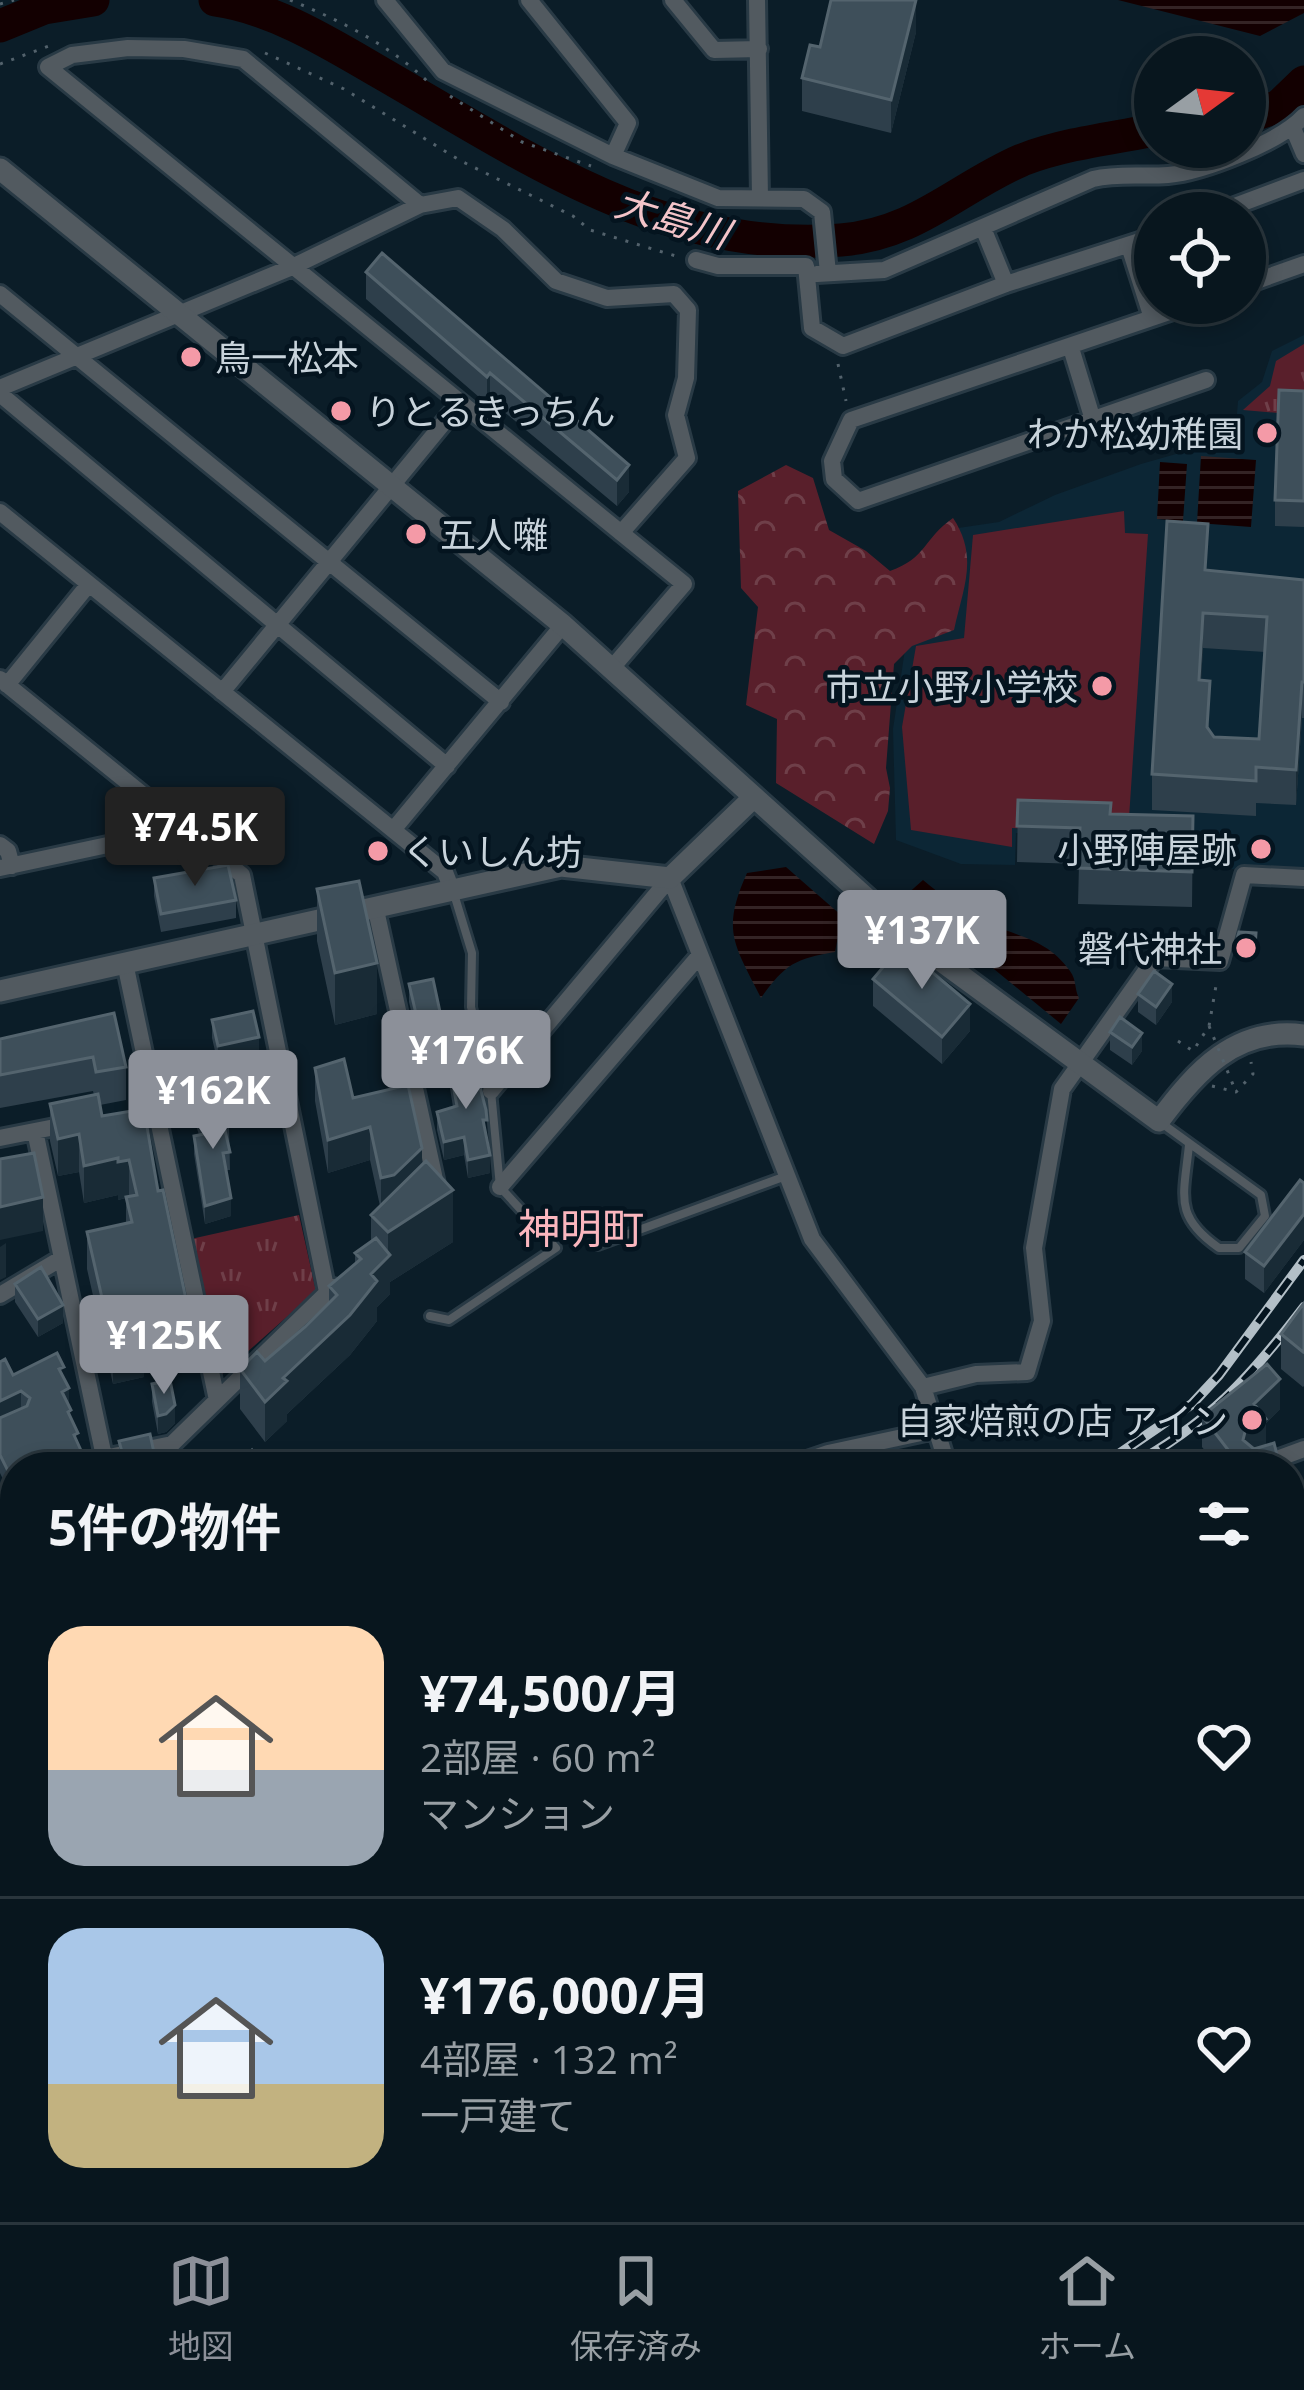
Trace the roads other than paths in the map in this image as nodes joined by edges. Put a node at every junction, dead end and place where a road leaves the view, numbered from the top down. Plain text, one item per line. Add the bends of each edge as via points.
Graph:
1 (529, 0) edge
2 (673, 0) edge
3 (757, 0) edge
4 (394, 3) edge
5 (759, 49) junction
6 (1299, 122) edge
7 (1304, 154) edge
8 (613, 156) junction
9 (0, 169) edge
10 (1304, 180) edge
11 (1266, 194) edge
12 (760, 198) junction
13 (420, 205) junction
14 (983, 228) junction
15 (1134, 244) edge
16 (1129, 246) junction
17 (696, 260) road end
18 (1134, 262) edge
19 (1304, 265) edge
20 (292, 267) junction
21 (828, 273) junction
22 (808, 276) junction
23 (1266, 279) edge
24 (1006, 284) junction
25 (0, 294) edge
26 (178, 313) junction
27 (1138, 324) edge
28 (1070, 348) junction
29 (78, 357) junction
30 (1206, 380) dead end
31 (0, 391) edge
32 (460, 403) junction
33 (1093, 420) junction
34 (391, 485) junction
35 (0, 512) edge
36 (621, 533) junction
37 (328, 561) junction
38 (89, 584) junction
39 (563, 625) junction
40 (277, 626) junction
41 (611, 669) junction
42 (3, 682) edge
43 (222, 692) junction
44 (501, 702) junction
45 (447, 766) junction
46 (754, 796) junction
47 (176, 822) junction
48 (393, 830) junction
49 (0, 844) edge
50 (6, 867) edge
51 (670, 878) junction
52 (1304, 878) edge
53 (453, 892) junction
54 (376, 910) junction
55 (254, 935) junction
56 (700, 955) junction
57 (125, 963) junction
58 (0, 991) edge
59 (1304, 1035) edge
60 (1081, 1067) junction
61 (491, 1091) junction
62 (155, 1107) junction
63 (135, 1111) edge
64 (95, 1119) edge
65 (1159, 1121) junction
66 (35, 1131) junction
67 (0, 1138) edge
68 (1189, 1145) junction
69 (787, 1175) junction
70 (500, 1187) junction
71 (421, 1200) edge
72 (598, 1245) dead end
73 (62, 1258) junction
74 (342, 1277) edge
75 (327, 1292) junction
76 (0, 1295) edge
77 (430, 1316) dead end
78 (923, 1388) junction
79 (217, 1400) junction
80 (934, 1430) junction
81 (103, 1452) edge
82 (144, 1452) edge
83 (833, 1452) edge
84 (942, 1452) edge

1 - 8 street via 628,123
2 - 5 street via 714,50
3 - 5 street
4 - 8 street via 443,71
5 - 12 street
6 - 7 street
6 - 14 street via 1220,161 1170,175 1093,179
8 - 12 street via 718,198
9 - 26 street
10 - 11 street
12 - 21 street via 804,199 822,212
13 - 20 street
13 - 20 street via 243,59 128,48 48,67
13 - 36 street via 458,198 556,281 607,298 674,294 688,310 676,415 687,458
14 - 21 street via 884,270
14 - 24 street
15 - 16 street
16 - 18 street
16 - 24 street
17 - 22 street via 806,266
19 - 23 street
20 - 26 street
20 - 32 street
21 - 22 street
22 - 24 street via 812,328 843,346
25 - 29 street
26 - 29 street
26 - 34 street
27 - 28 street
28 - 33 street
28 - 33 street via 851,420 832,461 834,478 858,501
29 - 31 street
29 - 37 street
30 - 33 street
31 - 40 street
32 - 34 street
32 - 36 street
34 - 37 street
34 - 39 street
35 - 38 street
36 - 41 street via 684,584
37 - 40 street
37 - 44 street
38 - 42 street
38 - 43 street
39 - 41 street
39 - 44 street
40 - 43 street
40 - 45 street
41 - 46 street
42 - 47 street
43 - 48 street
44 - 45 street
45 - 48 street
46 - 51 street
46 - 60 street via 914,941
47 - 50 street via 164,833
47 - 55 street via 242,875
48 - 53 street via 445,872
49 - 50 street
51 - 53 street via 562,866
51 - 56 street
51 - 61 street
52 - 60 street via 1244,874 1220,962 1154,958
53 - 54 street
53 - 61 lane via 472,952 471,1007
54 - 55 street
54 - 71 street via 436,1185
55 - 57 street
55 - 75 street
56 - 69 street
56 - 70 street
57 - 58 street
57 - 62 street
59 - 65 street via 1274,1034 1225,1050
60 - 65 street
60 - 78 street via 1062,1089 1047,1162 1034,1248 1042,1321 1027,1372
61 - 70 lane
62 - 63 street
62 - 79 street
64 - 66 street
65 - 68 lane
66 - 67 street
66 - 73 street
68 - 68 lane via 1261,1195 1264,1216 1239,1248 1219,1248 1186,1219
69 - 72 lane
69 - 78 street via 812,1239
70 - 77 lane via 556,1248 449,1319
73 - 76 street
73 - 81 street
74 - 75 street
75 - 79 street
78 - 80 street
79 - 82 street via 172,1444
80 - 83 street
80 - 84 street

